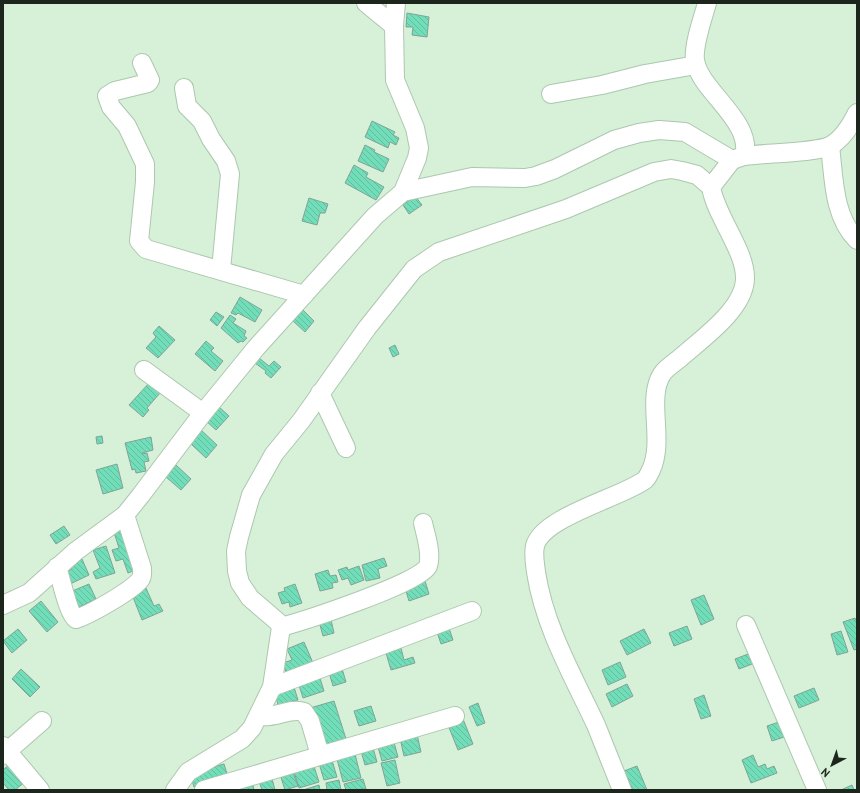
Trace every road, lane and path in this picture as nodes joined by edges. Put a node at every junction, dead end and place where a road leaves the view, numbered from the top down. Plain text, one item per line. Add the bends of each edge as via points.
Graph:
1 (366, 3) edge
2 (396, 3) edge
3 (707, 3) edge
4 (394, 26) junction
5 (142, 63) dead end
6 (696, 65) junction
7 (184, 88) dead end
8 (552, 94) dead end
9 (857, 112) edge
10 (830, 146) junction
11 (738, 158) junction
12 (711, 187) junction
13 (403, 192) junction
14 (857, 240) edge
15 (221, 270) junction
16 (304, 295) junction
17 (144, 370) dead end
18 (320, 393) junction
19 (202, 413) junction
20 (346, 448) dead end
21 (125, 515) junction
22 (423, 523) dead end
23 (58, 567) junction
24 (3, 605) edge
25 (472, 612) dead end
26 (746, 625) dead end
27 (281, 627) junction
28 (272, 687) junction
29 (259, 716) junction
30 (455, 716) dead end
31 (42, 721) dead end
32 (5, 751) edge
33 (320, 755) junction
34 (40, 790) edge
35 (175, 790) edge
36 (204, 790) edge
37 (622, 790) edge
38 (817, 790) edge

1 - 4 street
2 - 4 street
3 - 6 street via 695,51
4 - 13 street via 395,80 419,148
5 - 15 street via 149,76 148,83 114,91 107,96 111,107 127,126 145,164 139,241 146,250
6 - 8 street
6 - 11 street via 728,110 742,135 745,143
7 - 15 street via 187,106 202,121 226,161 230,174
9 - 10 street via 844,134
10 - 11 street
10 - 14 street via 841,216
11 - 12 street
11 - 13 street via 686,132 659,130 614,140 536,176 472,176
12 - 18 street via 697,176 682,171 671,169 654,172 566,209 439,252 414,269
12 - 37 street via 716,207 739,254 746,278 743,292 733,308 715,327 663,373 656,389 658,449 648,478 629,490 548,528 540,536 535,547 539,590 550,626 604,744
13 - 16 street via 375,216
15 - 16 street
16 - 19 street
17 - 19 street
18 - 20 street
18 - 27 street via 274,454 259,480 251,495 239,537 236,561 240,583 250,598
19 - 21 street via 142,496
21 - 23 street
21 - 23 street via 142,568 140,581 76,619 69,606
22 - 27 street via 429,555 425,570 399,585
23 - 24 street via 29,593
25 - 28 street
26 - 38 street
27 - 28 street
28 - 29 street
29 - 33 street via 304,712 310,721
29 - 35 street via 245,736 188,772
30 - 33 street
31 - 32 street
32 - 34 street
33 - 36 street

